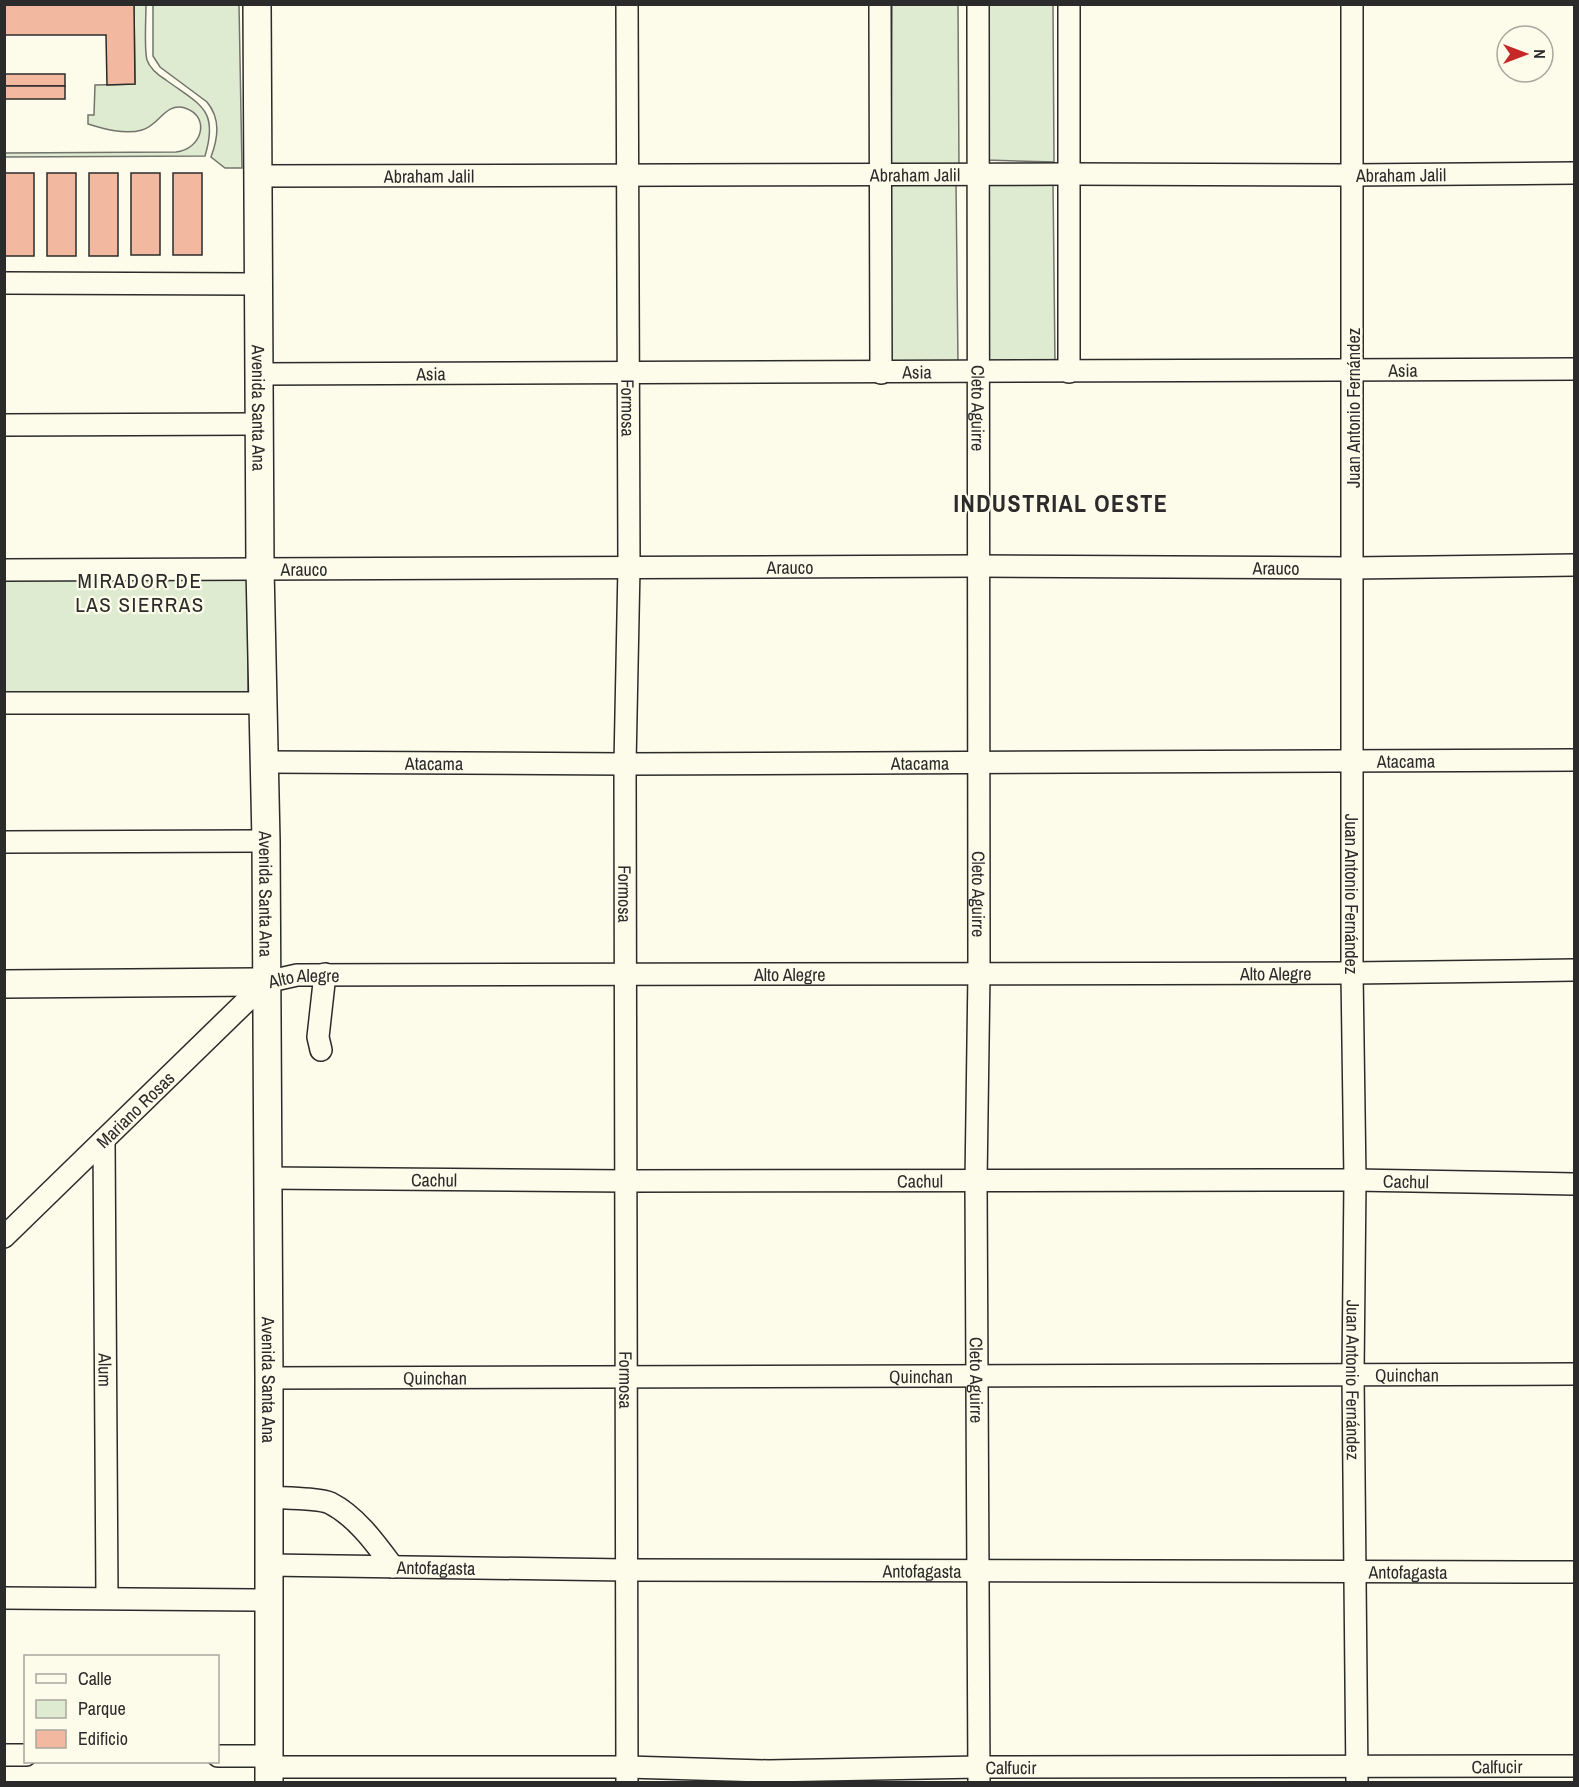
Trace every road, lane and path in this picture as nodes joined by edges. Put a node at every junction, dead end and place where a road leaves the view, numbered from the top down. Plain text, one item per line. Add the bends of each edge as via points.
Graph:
1 (257, 4) edge
2 (627, 4) edge
3 (880, 4) edge
4 (978, 4) edge
5 (1069, 4) edge
6 (1352, 4) edge
7 (1575, 173) edge
8 (880, 174) junction
9 (979, 174) junction
10 (1069, 174) junction
11 (628, 175) junction
12 (1352, 175) junction
13 (257, 176) junction
14 (4, 283) edge
15 (258, 284) junction
16 (1575, 369) edge
17 (1353, 370) junction
18 (978, 372) junction
19 (1069, 372) junction
20 (880, 373) junction
21 (259, 374) junction
22 (628, 374) junction
23 (260, 423) junction
24 (4, 425) edge
25 (1575, 564) edge
26 (978, 566) junction
27 (629, 567) junction
28 (260, 568) junction
29 (1353, 568) junction
30 (4, 570) edge
31 (262, 703) junction
32 (4, 704) edge
33 (1575, 760) edge
34 (264, 762) junction
35 (978, 762) junction
36 (1352, 762) junction
37 (625, 764) junction
38 (266, 841) junction
39 (4, 842) edge
40 (1575, 970) edge
41 (626, 973) junction
42 (979, 973) junction
43 (1352, 973) junction
44 (325, 974) junction
45 (267, 982) junction
46 (4, 984) edge
47 (321, 1050) dead end
48 (104, 1140) junction
49 (267, 1178) junction
50 (1355, 1180) junction
51 (626, 1181) junction
52 (976, 1182) junction
53 (1575, 1184) edge
54 (4, 1237) edge
55 (1353, 1374) junction
56 (1575, 1374) edge
57 (977, 1376) junction
58 (627, 1377) junction
59 (269, 1378) junction
60 (269, 1497) junction
61 (268, 1565) junction
62 (393, 1567) junction
63 (626, 1570) junction
64 (980, 1570) junction
65 (1356, 1571) junction
66 (1575, 1572) edge
67 (4, 1598) edge
68 (107, 1598) junction
69 (269, 1600) junction
70 (4, 1755) edge
71 (24, 1755) edge
72 (219, 1756) edge
73 (1575, 1766) edge
74 (269, 1768) edge
75 (1077, 1774) edge
76 (627, 1775) edge
77 (979, 1775) edge
78 (1357, 1775) edge

1 - 13 main road, Avenida Santa Ana
2 - 11 street, Formosa
3 - 8 street
4 - 9 street, Cleto Aguirre
5 - 10 street
6 - 12 street, Juan Antonio Fernández
7 - 12 street, Abraham Jalil
8 - 9 street, Abraham Jalil
8 - 11 street, Abraham Jalil
8 - 20 street
9 - 10 street, Abraham Jalil
9 - 18 street, Cleto Aguirre
10 - 12 street, Abraham Jalil
10 - 19 street
11 - 13 street, Abraham Jalil
11 - 22 street, Formosa
12 - 17 street, Juan Antonio Fernández
13 - 15 main road, Avenida Santa Ana
14 - 15 street
15 - 21 main road, Avenida Santa Ana
16 - 17 street, Asia
17 - 19 street, Asia
17 - 29 street, Juan Antonio Fernández
18 - 19 street, Asia
18 - 20 street, Asia
18 - 26 street, Cleto Aguirre
20 - 22 street, Asia
21 - 22 street, Asia
21 - 23 main road, Avenida Santa Ana
22 - 27 street, Formosa
23 - 24 street
23 - 28 main road, Avenida Santa Ana
25 - 29 street, Arauco
26 - 27 street, Arauco
26 - 29 street, Arauco
26 - 35 street, Cleto Aguirre
27 - 28 street, Arauco
27 - 37 street, Formosa
28 - 30 street, Arauco
28 - 31 main road, Avenida Santa Ana
29 - 36 street, Juan Antonio Fernández
31 - 32 street
31 - 34 main road, Avenida Santa Ana
33 - 36 street, Atacama
34 - 37 street, Atacama
34 - 38 main road, Avenida Santa Ana
35 - 36 street, Atacama
35 - 37 street, Atacama
35 - 42 street, Cleto Aguirre
36 - 43 street, Juan Antonio Fernández
37 - 41 street, Formosa
38 - 39 street
38 - 45 main road, Avenida Santa Ana
40 - 43 street, Alto Alegre
41 - 42 street, Alto Alegre
41 - 44 street, Alto Alegre
41 - 51 street, Formosa
42 - 43 street, Alto Alegre
42 - 52 street, Cleto Aguirre
43 - 50 street, Juan Antonio Fernández
44 - 45 street, Alto Alegre
44 - 47 street via 318,1037
45 - 46 main road, Alto Alegre
45 - 48 street, Mariano Rosas
45 - 49 main road, Avenida Santa Ana
48 - 54 street, Mariano Rosas
48 - 68 street, Alum
49 - 51 street, Cachul
49 - 59 main road, Avenida Santa Ana
50 - 52 street, Cachul
50 - 53 street, Cachul
50 - 55 street, Juan Antonio Fernández
51 - 52 street, Cachul
51 - 58 street, Formosa
52 - 57 street, Cleto Aguirre
55 - 56 street, Quinchan
55 - 57 street, Quinchan
55 - 65 street, Juan Antonio Fernández
57 - 58 street, Quinchan
57 - 64 street, Cleto Aguirre
58 - 59 street, Quinchan
58 - 63 street, Formosa
59 - 60 main road, Avenida Santa Ana
60 - 61 main road, Avenida Santa Ana
60 - 62 street via 329,1502 371,1538
61 - 62 street, Antofagasta
61 - 69 main road, Avenida Santa Ana
62 - 63 street, Antofagasta
63 - 64 street, Antofagasta
63 - 76 street, Formosa
64 - 65 street, Antofagasta
64 - 77 street, Cleto Aguirre
65 - 66 street, Antofagasta
65 - 78 street, Juan Antonio Fernández
67 - 68 street
68 - 69 street
69 - 74 main road, Avenida Santa Ana
70 - 71 street
72 - 74 street, Calfucir
73 - 78 street, Calfucir
74 - 76 street, Calfucir
75 - 77 street, Calfucir
75 - 78 street, Calfucir
76 - 77 street, Calfucir via 768,1771

